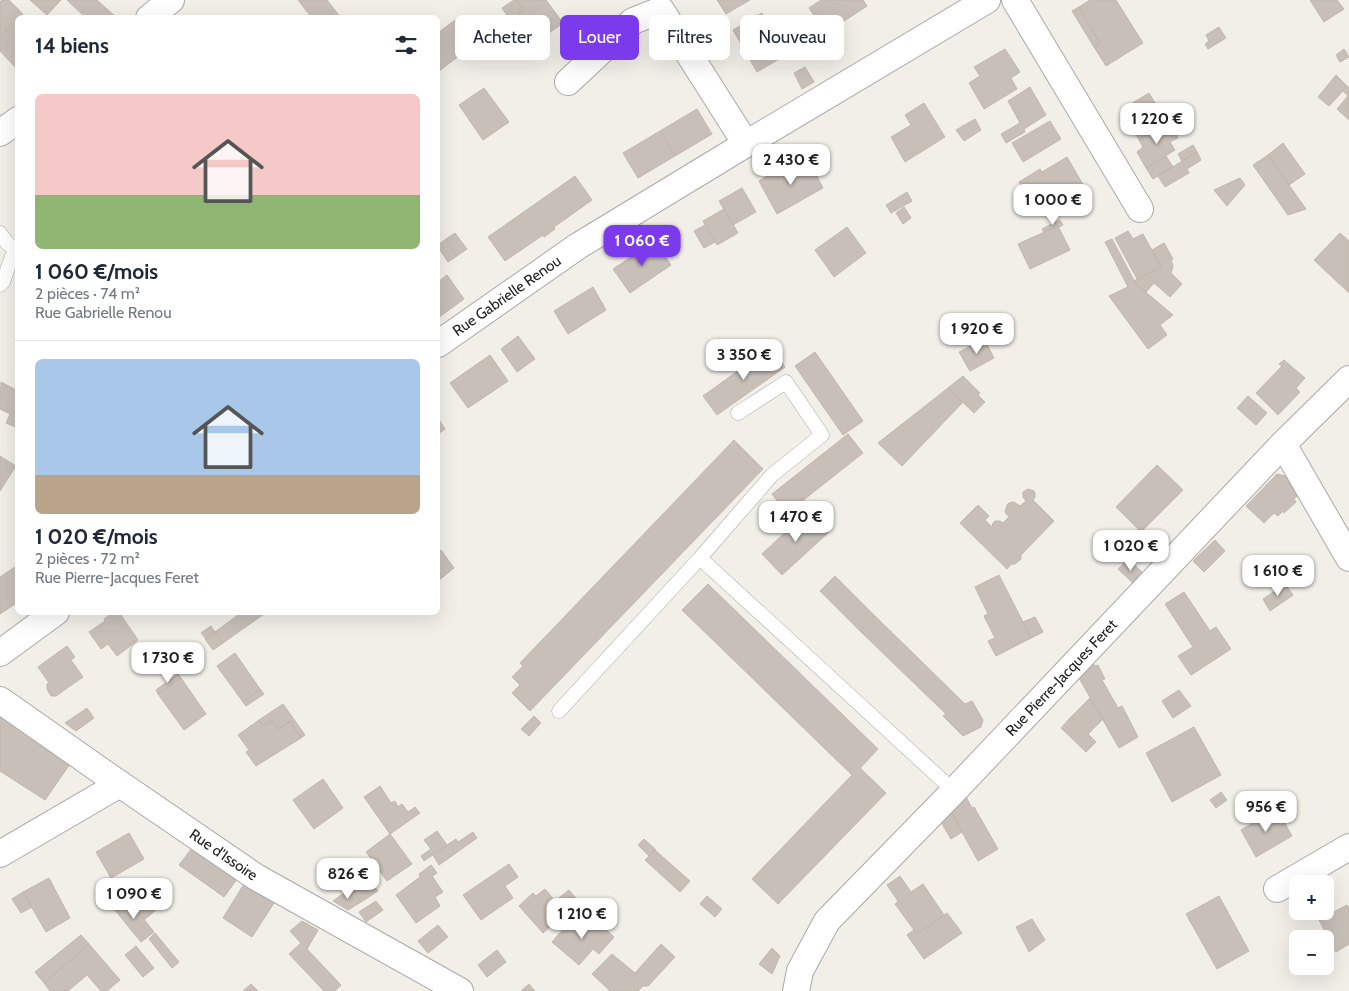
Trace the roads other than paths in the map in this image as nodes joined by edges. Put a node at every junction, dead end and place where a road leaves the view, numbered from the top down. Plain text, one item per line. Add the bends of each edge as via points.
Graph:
1 (172, 0) edge
2 (988, 0) edge
3 (1015, 0) edge
4 (153, 15) edge
5 (568, 82) dead end
6 (15, 122) edge
7 (0, 133) edge
8 (746, 144) junction
9 (1140, 209) dead end
10 (0, 233) edge
11 (15, 249) edge
12 (15, 252) edge
13 (0, 285) edge
14 (440, 343) edge
15 (1349, 379) edge
16 (738, 413) dead end
17 (1284, 444) junction
18 (700, 558) junction
19 (1349, 558) edge
20 (52, 615) edge
21 (0, 653) edge
22 (0, 700) edge
23 (559, 712) dead end
24 (120, 784) junction
25 (954, 791) junction
26 (1349, 847) edge
27 (0, 854) edge
28 (1277, 889) dead end
29 (422, 984) edge
30 (460, 991) edge
31 (796, 991) edge

1 - 4 street
2 - 8 street, Rue Gabrielle Renou
3 - 9 street
5 - 8 street via 633,22 661,10
6 - 7 street
8 - 14 street, Rue Gabrielle Renou via 578,246
10 - 11 lane
12 - 13 lane
15 - 17 street, Rue Pierre-Jacques Feret
16 - 18 lane via 786,382 822,435 772,475
17 - 19 street
17 - 25 street, Rue Pierre-Jacques Feret
18 - 23 lane
18 - 25 lane
20 - 21 street
22 - 24 street, Rue d'Issoire
24 - 27 street
24 - 29 street, Rue d'Issoire
25 - 31 street, Rue Pierre-Jacques Feret via 827,921 800,971
26 - 28 street
29 - 30 street, Rue d'Issoire

